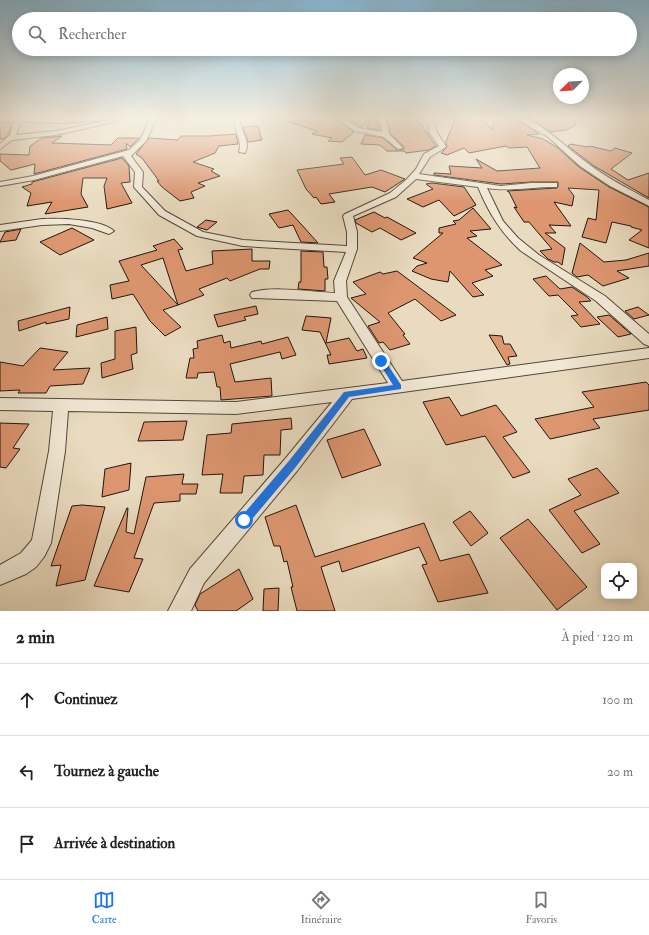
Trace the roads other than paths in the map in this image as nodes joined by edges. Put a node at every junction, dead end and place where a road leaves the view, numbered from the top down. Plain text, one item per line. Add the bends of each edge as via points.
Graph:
1 (138, 146) edge
2 (245, 146) edge
3 (397, 146) edge
4 (442, 146) edge
5 (561, 146) edge
6 (400, 148) dead end
7 (130, 152) junction
8 (244, 152) dead end
9 (414, 176) junction
10 (0, 184) edge
11 (481, 185) junction
12 (554, 185) dead end
13 (649, 202) edge
14 (0, 228) edge
15 (109, 231) dead end
16 (352, 249) junction
17 (256, 295) dead end
18 (341, 297) junction
19 (649, 340) edge
20 (649, 353) edge
21 (398, 387) junction
22 (347, 394) junction
23 (0, 404) edge
24 (61, 405) junction
25 (0, 575) edge
26 (179, 611) edge

1 - 7 street
2 - 8 street
3 - 6 street
4 - 9 street via 427,156
5 - 13 street via 613,184
7 - 10 street via 34,178
7 - 16 street via 128,160 139,172 138,187 162,213 200,234 243,243
9 - 11 street
9 - 16 street via 388,198 348,216 352,232
11 - 12 street via 501,188
11 - 19 street via 505,230 528,252 594,294
14 - 15 street via 36,222 72,221 91,224
16 - 18 street via 340,282
17 - 18 street
18 - 21 street
20 - 21 street
21 - 22 street
22 - 24 street via 236,408
22 - 26 street via 197,576
23 - 24 street
24 - 25 street via 41,544 35,555 24,565

